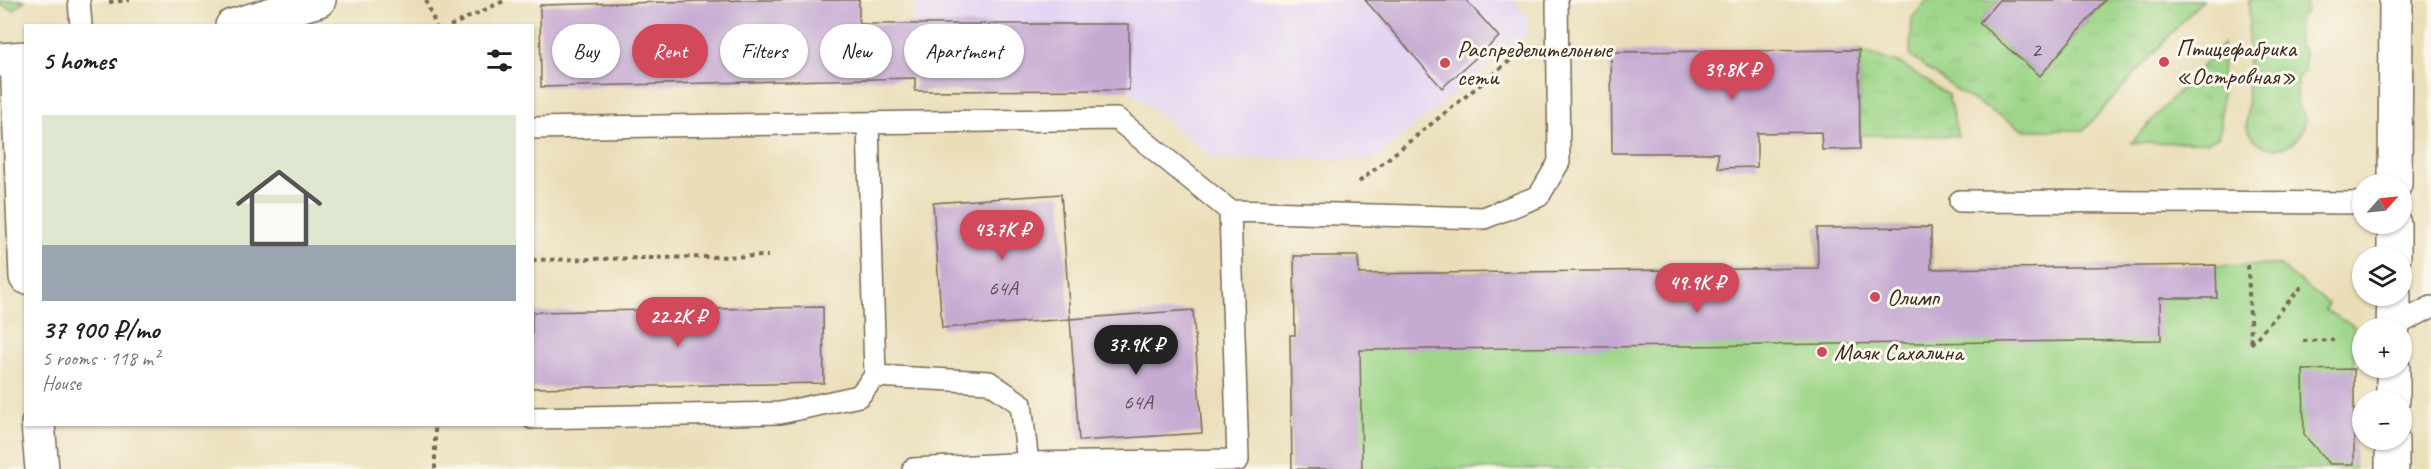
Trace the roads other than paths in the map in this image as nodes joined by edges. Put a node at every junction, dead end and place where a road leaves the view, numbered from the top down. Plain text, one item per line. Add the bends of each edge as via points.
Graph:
1 (78, 0) edge
2 (320, 0) edge
3 (1557, 0) edge
4 (2396, 0) edge
5 (81, 24) edge
6 (239, 24) edge
7 (14, 59) edge
8 (868, 123) junction
9 (534, 128) edge
10 (2395, 174) edge
11 (1960, 201) dead end
12 (2352, 203) edge
13 (1230, 211) junction
14 (24, 238) edge
15 (2431, 307) edge
16 (2393, 317) edge
17 (874, 376) junction
18 (534, 418) edge
19 (38, 426) edge
20 (2392, 450) edge
21 (1028, 463) junction
22 (1239, 464) edge
23 (42, 469) edge
24 (913, 469) edge
25 (2392, 469) edge

1 - 5 lane
2 - 6 street
3 - 13 lane via 1559,162 1539,196 1484,218
4 - 10 street
7 - 14 street
8 - 9 lane
8 - 13 lane via 1117,119
8 - 17 lane
11 - 12 lane
13 - 22 lane
15 - 16 lane
17 - 18 lane via 859,396 780,413
17 - 21 lane via 988,382 1021,404
19 - 23 street
20 - 25 street
21 - 22 lane
21 - 24 lane

